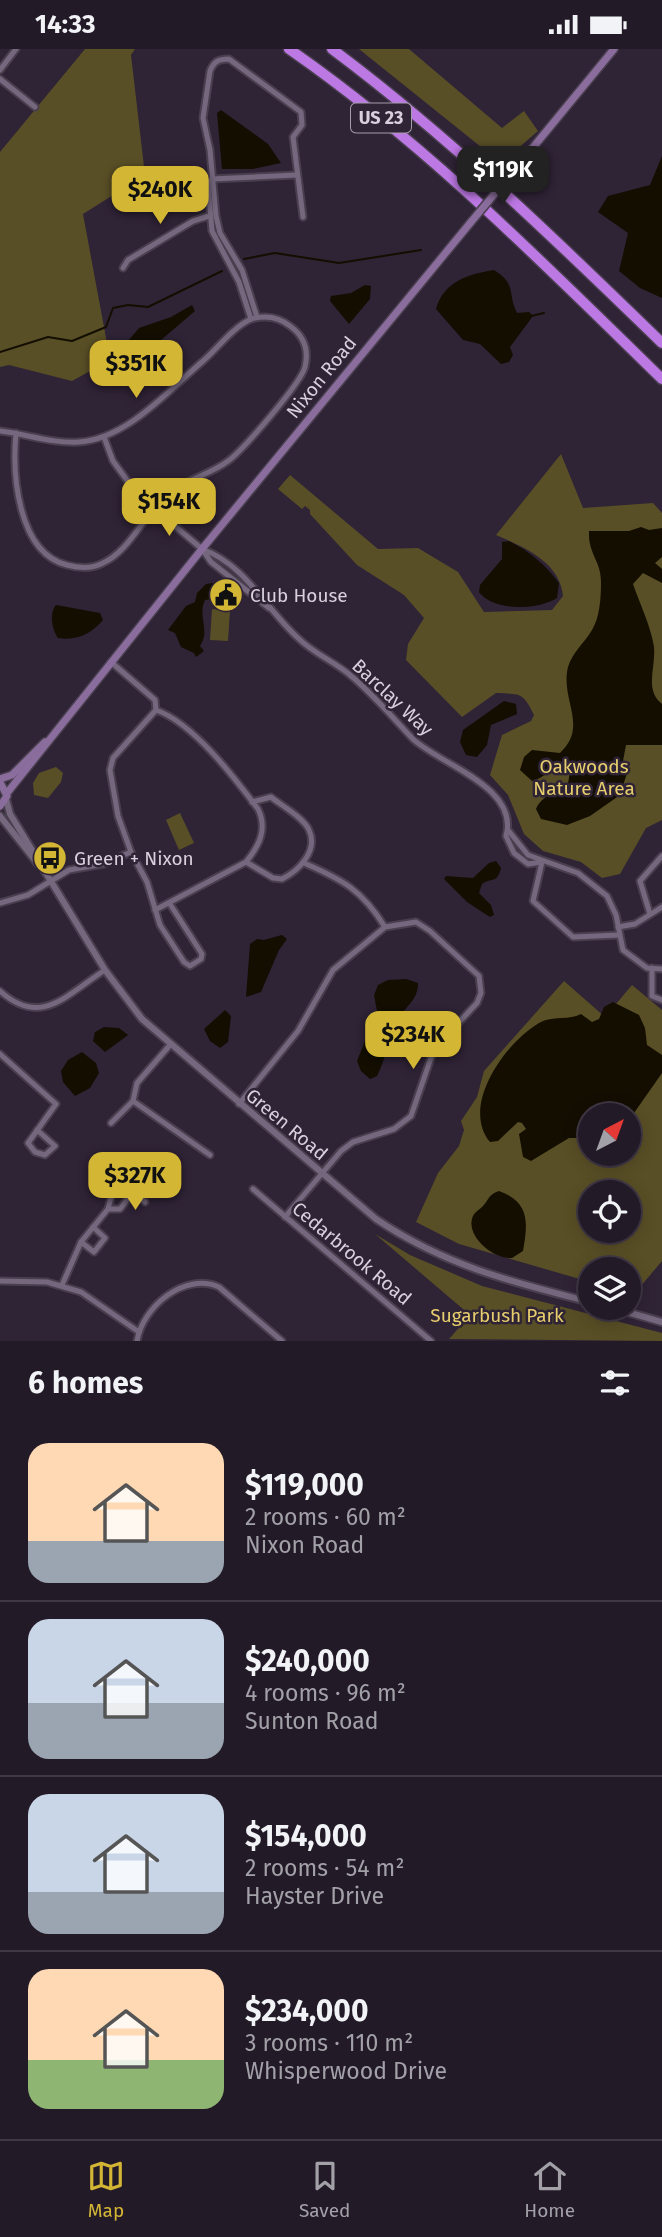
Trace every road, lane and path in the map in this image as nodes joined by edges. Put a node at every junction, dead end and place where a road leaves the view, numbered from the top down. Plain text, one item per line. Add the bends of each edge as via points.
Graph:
1 (16, 49) edge
2 (289, 49) edge
3 (332, 49) edge
4 (614, 49) edge
5 (0, 70) edge
6 (0, 79) edge
7 (35, 107) dead end
8 (296, 175) junction
9 (212, 179) junction
10 (209, 216) junction
11 (216, 216) junction
12 (303, 217) dead end
13 (122, 253) dead end
14 (128, 260) junction
15 (123, 268) dead end
16 (242, 281) junction
17 (254, 318) junction
18 (662, 343) edge
19 (662, 379) edge
20 (0, 432) edge
21 (16, 433) junction
22 (104, 437) junction
23 (155, 507) junction
24 (202, 549) junction
25 (111, 662) junction
26 (156, 710) junction
27 (58, 729) junction
28 (0, 780) edge
29 (6, 796) junction
30 (252, 801) junction
31 (0, 806) edge
32 (0, 816) edge
33 (131, 852) junction
34 (662, 856) edge
35 (246, 862) junction
36 (542, 862) junction
37 (304, 863) junction
38 (42, 868) junction
39 (50, 882) junction
40 (0, 903) edge
41 (170, 904) junction
42 (662, 908) edge
43 (155, 910) junction
44 (650, 914) junction
45 (385, 927) junction
46 (618, 927) junction
47 (619, 935) junction
48 (652, 968) junction
49 (662, 969) edge
50 (105, 970) junction
51 (0, 991) edge
52 (660, 1000) edge
53 (170, 1045) junction
54 (0, 1054) edge
55 (133, 1101) junction
56 (239, 1104) junction
57 (111, 1123) dead end
58 (37, 1130) junction
59 (210, 1155) dead end
60 (322, 1174) junction
61 (253, 1189) dead end
62 (133, 1192) junction
63 (145, 1202) dead end
64 (108, 1209) junction
65 (285, 1217) junction
66 (93, 1227) junction
67 (81, 1242) junction
68 (0, 1281) edge
69 (62, 1285) junction
70 (578, 1299) edge
71 (641, 1316) edge
72 (662, 1322) edge
73 (139, 1332) junction
74 (137, 1341) edge
75 (282, 1341) edge
76 (431, 1341) edge

1 - 5 street
2 - 19 highway, US 23 via 386,122 458,184
3 - 18 highway, US 23 via 512,201
4 - 24 main road, Nixon Road, bridge
6 - 7 street
8 - 9 street
8 - 9 street via 293,137 302,125 301,113 229,59 213,64 203,118
8 - 12 street
9 - 10 street via 208,185
9 - 11 street
10 - 11 street
10 - 14 street
10 - 16 street via 215,238
11 - 16 street
13 - 14 street
14 - 15 street
16 - 17 street
17 - 22 street via 154,403
17 - 23 street via 282,319 299,332 307,350 305,370 239,452 180,485
20 - 21 street
21 - 22 street via 80,442
21 - 23 street via 14,459 26,524 47,558 78,567 105,562
22 - 23 street, Barclay Way via 125,481
23 - 24 street, Barclay Way
24 - 25 main road, Nixon Road
24 - 36 street, Barclay Way via 303,643 364,688 421,745 492,792 523,852
25 - 26 street via 155,700
25 - 27 main road, Nixon Road
26 - 30 street via 190,732
26 - 33 street via 113,758 110,770 118,816
27 - 28 main road, Nixon Road via 12,775
27 - 29 main road, Nixon Road
28 - 29 main road
29 - 31 main road, Nixon Road
29 - 38 street, Green Road via 10,814
30 - 35 street via 263,829
30 - 37 street via 271,797 310,830
32 - 38 street, Green Road
33 - 39 street via 103,864 76,867
33 - 43 street
34 - 44 street via 640,881
35 - 37 street via 282,879
35 - 41 street
36 - 46 street, Barclay Way via 578,873 601,891 614,908
36 - 47 street via 533,901 539,908 573,937
37 - 45 street via 343,879
38 - 39 street, Green Road
39 - 40 street
39 - 50 street, Green Road
41 - 43 street
41 - 43 street via 202,954 190,966 165,933
42 - 44 street
44 - 46 street
45 - 56 street via 333,970 298,1031
45 - 60 street via 410,921 430,930 475,970 481,993 434,1049 411,1116 394,1129 353,1142
46 - 47 street, Barclay Way
47 - 48 street, Barclay Way via 623,950
48 - 49 street, Barclay Way
48 - 52 street via 652,996
50 - 51 street via 40,1009 23,1008
50 - 53 street, Green Road via 125,999
53 - 55 street via 137,1083
53 - 56 street, Green Road
54 - 58 street via 56,1104
55 - 57 street
55 - 59 street
56 - 60 street, Green Road
58 - 58 street via 28,1143 45,1155 55,1146
60 - 65 street
60 - 70 street, Green Road via 376,1219 440,1257
61 - 65 street, Cedarbrook Road
62 - 63 street
62 - 64 street via 120,1209
62 - 64 street via 121,1183
64 - 66 street
65 - 76 street, Cedarbrook Road
66 - 67 street
66 - 67 street via 105,1238 94,1252
67 - 69 street
68 - 69 street
69 - 73 street via 81,1292
71 - 72 street
73 - 74 street
73 - 75 street via 169,1295 186,1284 207,1282

